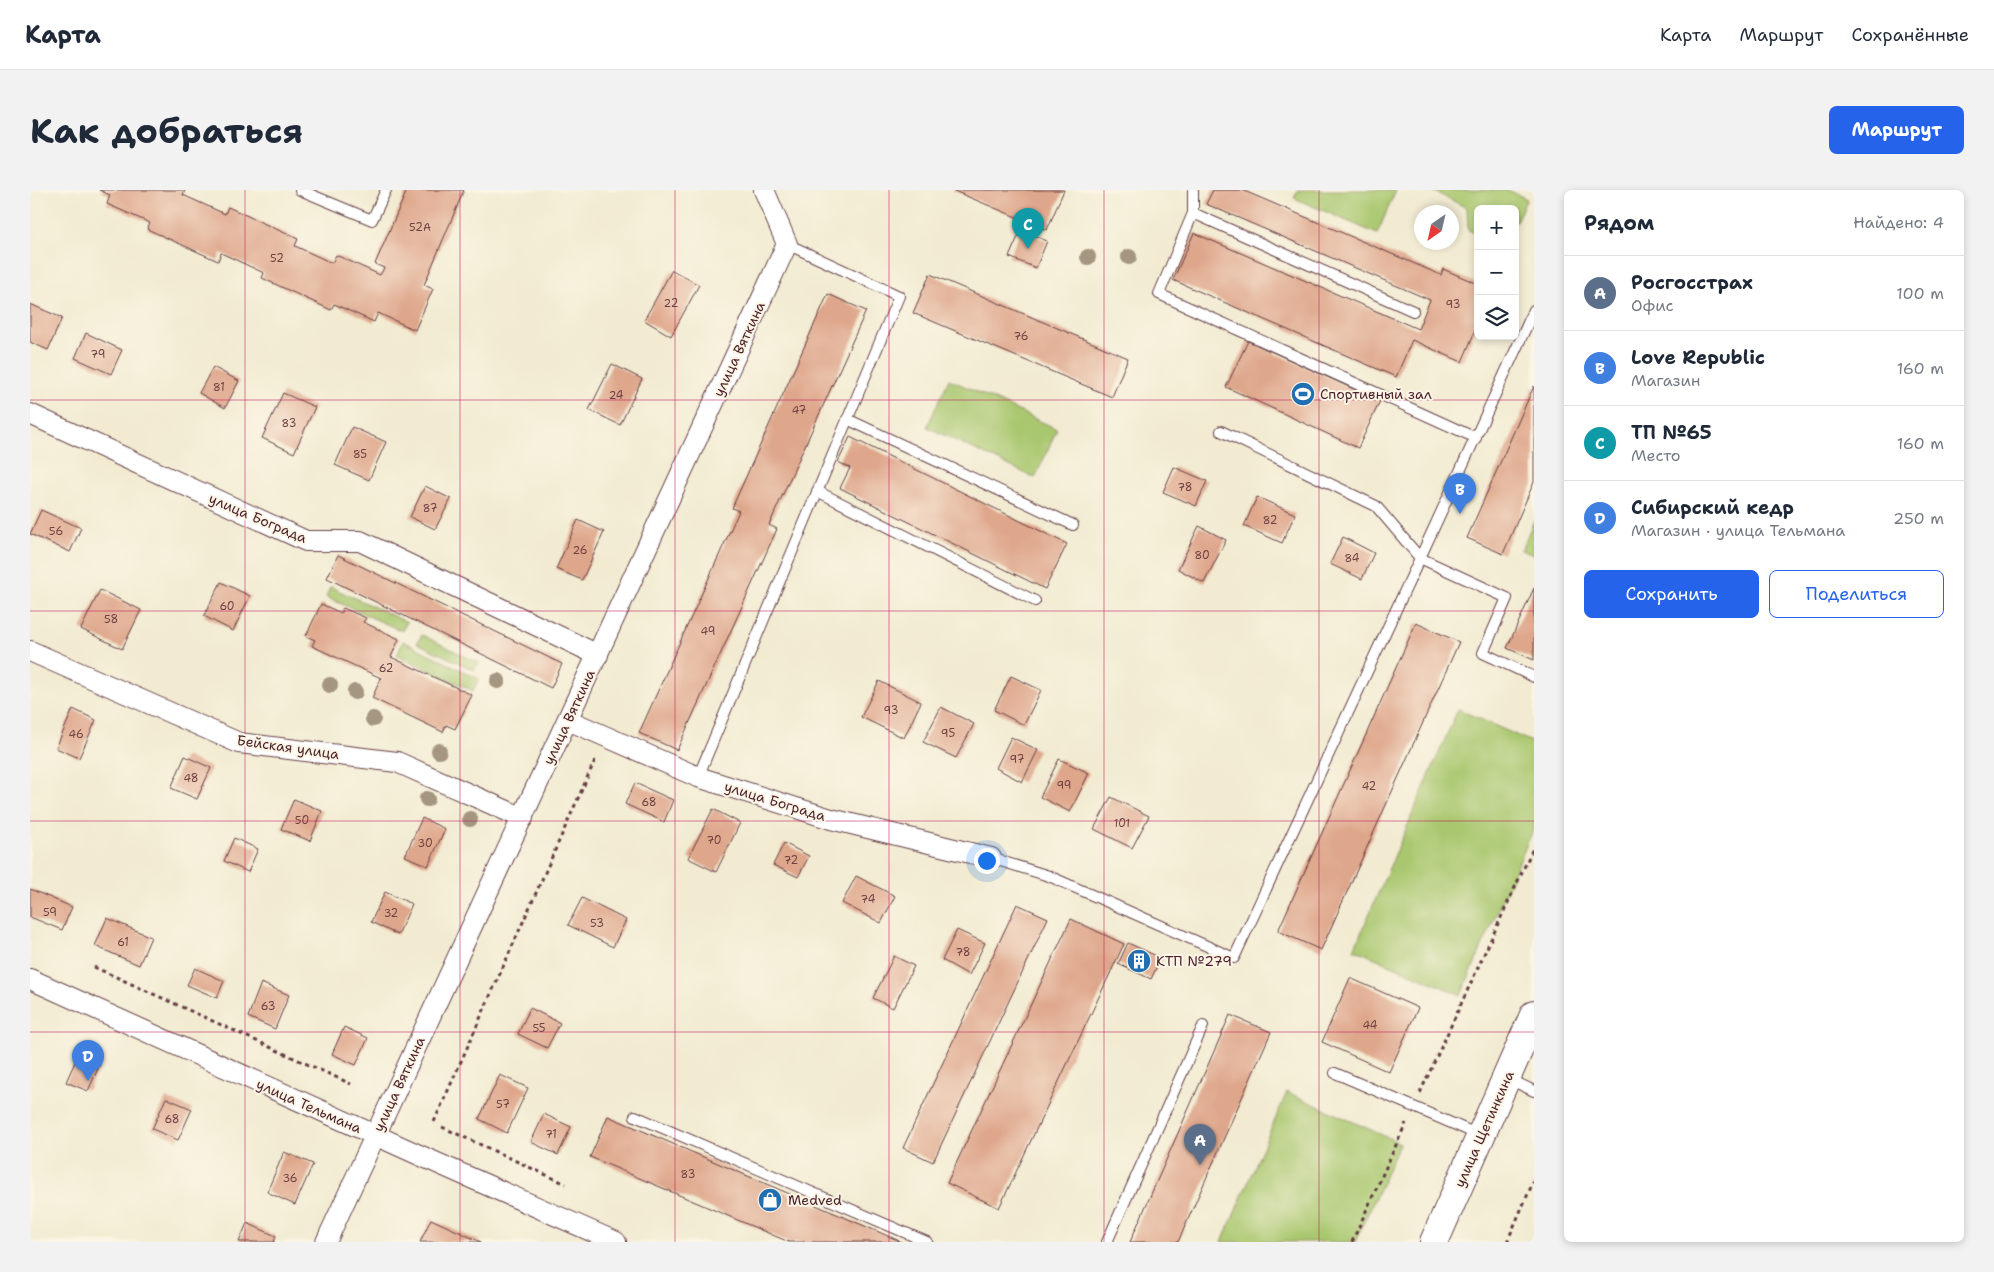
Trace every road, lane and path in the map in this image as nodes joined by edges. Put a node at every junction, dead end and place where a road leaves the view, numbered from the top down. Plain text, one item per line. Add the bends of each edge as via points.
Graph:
1 (300, 190) edge
2 (386, 190) edge
3 (764, 190) edge
4 (1193, 190) edge
5 (1193, 213) junction
6 (787, 244) junction
7 (1534, 310) edge
8 (1413, 311) dead end
9 (30, 414) edge
10 (847, 419) junction
11 (1221, 432) dead end
12 (1476, 438) junction
13 (817, 491) junction
14 (1073, 525) dead end
15 (1420, 558) junction
16 (1034, 601) dead end
17 (30, 651) edge
18 (598, 655) junction
19 (1534, 677) edge
20 (568, 720) junction
21 (606, 737) junction
22 (698, 777) junction
23 (523, 818) junction
24 (1534, 846) edge
25 (990, 858) joint
26 (94, 967) dead end
27 (30, 979) edge
28 (1534, 1016) edge
29 (1203, 1026) dead end
30 (1335, 1073) dead end
31 (1506, 1077) junction
32 (351, 1084) dead end
33 (1534, 1091) edge
34 (1414, 1107) junction
35 (634, 1116) dead end
36 (434, 1122) dead end
37 (442, 1126) dead end
38 (1480, 1135) junction
39 (376, 1136) junction
40 (1534, 1180) edge
41 (566, 1184) dead end
42 (326, 1242) edge
43 (616, 1242) edge
44 (927, 1242) edge
45 (1107, 1242) edge
46 (1352, 1242) edge
47 (1434, 1242) edge
48 (1507, 1242) edge

1 - 2 lane via 372,220
3 - 6 street
4 - 5 lane
5 - 8 lane
5 - 12 lane via 1159,294
6 - 10 lane via 899,296
6 - 18 street, улица Вяткина
7 - 12 lane
9 - 18 street, улица Бограда via 306,541 360,541
10 - 13 lane
10 - 14 lane
11 - 15 lane via 1376,506
12 - 15 lane
13 - 16 lane
13 - 22 lane
15 - 19 lane via 1507,598 1483,654
15 - 25 lane via 1234,958 1049,876
17 - 23 street, Бейская улица via 239,743 397,762
18 - 20 street, улица Вяткина
20 - 21 street, улица Бограда
20 - 23 street, улица Вяткина
21 - 22 street, улица Бограда
21 - 36 path
22 - 25 street, улица Бограда via 831,819
23 - 39 street, улица Вяткина
24 - 34 path
26 - 32 path
27 - 39 street, улица Тельмана
28 - 31 main road, улица Щетинкина
29 - 45 lane
30 - 34 lane
31 - 33 lane
31 - 38 main road, улица Щетинкина
34 - 38 lane
34 - 46 path
35 - 44 lane
37 - 41 path
38 - 47 main road, улица Щетинкина
39 - 42 street, улица Вяткина
39 - 43 street, улица Тельмана
40 - 48 path

